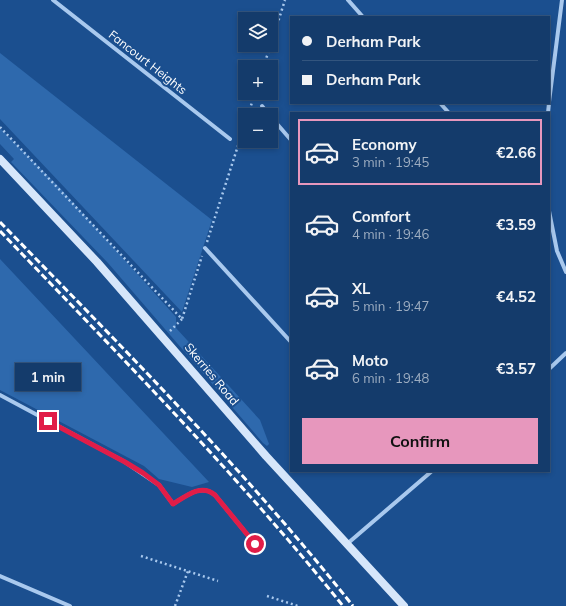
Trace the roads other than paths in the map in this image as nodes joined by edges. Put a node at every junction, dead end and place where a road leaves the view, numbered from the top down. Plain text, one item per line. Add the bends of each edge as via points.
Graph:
1 (53, 0) edge
2 (348, 0) edge
3 (562, 0) edge
4 (362, 16) edge
5 (550, 93) edge
6 (441, 104) edge
7 (448, 112) edge
8 (278, 125) edge
9 (230, 139) dead end
10 (290, 139) edge
11 (0, 159) edge
12 (550, 216) edge
13 (205, 248) road end
14 (566, 272) edge
15 (290, 341) edge
16 (566, 353) edge
17 (550, 368) edge
18 (0, 395) edge
19 (431, 472) edge
20 (255, 544) dead end
21 (347, 544) junction
22 (0, 576) edge
23 (70, 606) edge
24 (404, 606) edge

1 - 9 street, Fancourt Heights
2 - 4 street
3 - 5 street
6 - 7 street
8 - 10 street
11 - 21 main road, Skerries Road via 97,262 266,456
12 - 14 street via 557,250
13 - 15 street
16 - 17 street
18 - 20 street via 137,469 159,485 173,504 197,491 210,491
19 - 21 street
21 - 24 main road, Skerries Road
22 - 23 street

